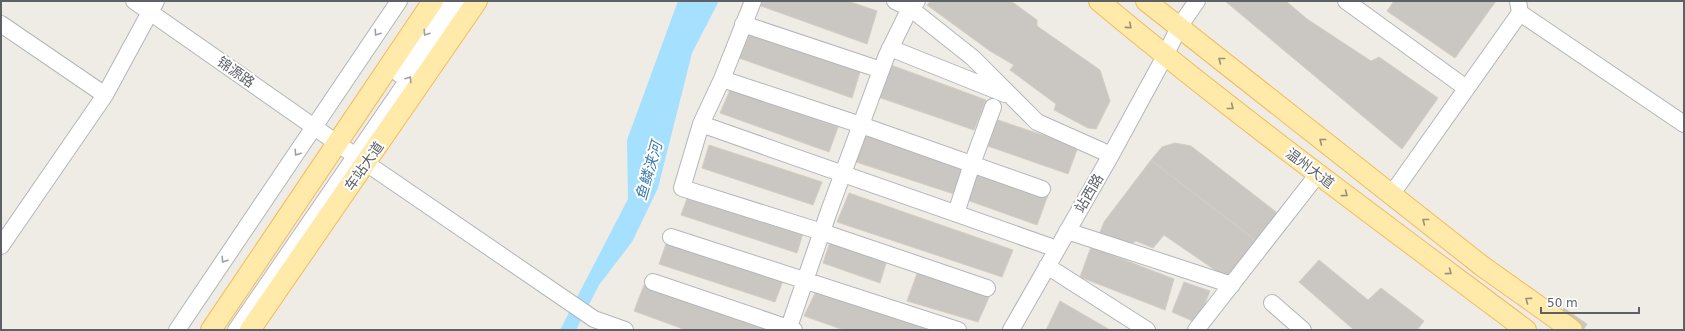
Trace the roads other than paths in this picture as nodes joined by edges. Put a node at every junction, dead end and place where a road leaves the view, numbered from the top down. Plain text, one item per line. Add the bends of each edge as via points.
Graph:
1 (134, 1) edge
2 (399, 1) edge
3 (433, 1) edge
4 (448, 1) edge
5 (462, 1) edge
6 (477, 1) edge
7 (752, 1) edge
8 (895, 1) edge
9 (1099, 1) edge
10 (1146, 1) edge
11 (1197, 1) edge
12 (1346, 1) edge
13 (913, 4) edge
14 (152, 6) edge
15 (1519, 7) edge
16 (1366, 8) edge
17 (1, 24) edge
18 (743, 24) junction
19 (1179, 27) junction
20 (890, 48) junction
21 (1165, 56) junction
22 (881, 70) junction
23 (722, 79) junction
24 (1466, 88) junction
25 (105, 96) junction
26 (1012, 96) junction
27 (993, 107) dead end
28 (701, 124) junction
29 (1684, 124) edge
30 (861, 125) junction
31 (314, 127) junction
32 (351, 153) junction
33 (1111, 155) junction
34 (972, 164) junction
35 (843, 174) junction
36 (1318, 174) junction
37 (1042, 189) dead end
38 (1391, 195) junction
39 (956, 213) junction
40 (1067, 231) junction
41 (822, 232) junction
42 (671, 237) dead end
43 (1, 246) edge
44 (1057, 249) junction
45 (1047, 266) junction
46 (805, 281) junction
47 (653, 282) dead end
48 (1232, 285) junction
49 (987, 288) dead end
50 (1272, 303) dead end
51 (790, 329) edge
52 (177, 330) edge
53 (211, 330) edge
54 (225, 330) edge
55 (236, 330) edge
56 (250, 330) edge
57 (625, 330) edge
58 (958, 330) edge
59 (1011, 330) edge
60 (1147, 330) edge
61 (1196, 330) edge
62 (1303, 330) edge
63 (1526, 330) edge
64 (1572, 330) edge

1 - 14 street, 锦源路
2 -> 31 street
3 - 32 main road, 车站大道
4 -> 32 street
32 -> 5 street
6 - 32 main road, 车站大道
7 - 18 street
8 - 13 street
9 -> 21 main road, 温州大道
10 - 19 main road, 温州大道
11 - 19 street, 站西路
12 - 16 street
13 - 20 street
13 - 26 street
14 - 25 street
14 - 31 street, 锦源路
15 - 24 street
15 - 29 street
16 - 24 street
17 - 25 street
18 - 22 street
18 - 23 street
19 - 21 street, 站西路
38 -> 19 main road, 温州大道
20 - 22 street
20 - 26 street
21 - 33 street, 站西路
21 -> 36 main road, 温州大道
22 - 30 street
23 - 28 street
23 - 30 street
24 - 38 street
25 - 43 street
26 - 33 street via 1037,122
27 - 34 street
28 - 35 street
28 - 41 street via 682,188
30 - 34 street
30 - 35 street
31 - 32 street, 锦源路
31 -> 52 street
32 - 53 main road, 车站大道
32 - 54 street
32 - 55 street
32 - 56 main road, 车站大道
32 - 57 street, 锦源路 via 594,319
33 - 40 street, 站西路
34 - 37 street
34 - 39 street
35 - 39 street
35 - 41 street
36 - 48 street
36 -> 63 main road, 温州大道
64 -> 38 main road, 温州大道 via 1482,266
39 - 44 street
40 - 44 street, 站西路
40 - 48 street
41 - 46 street
41 - 49 street
42 - 46 street
44 - 45 street, 站西路
45 - 59 street, 站西路
45 - 60 street
46 - 51 street
46 - 58 street
47 - 51 street
48 - 61 street
50 - 62 street

